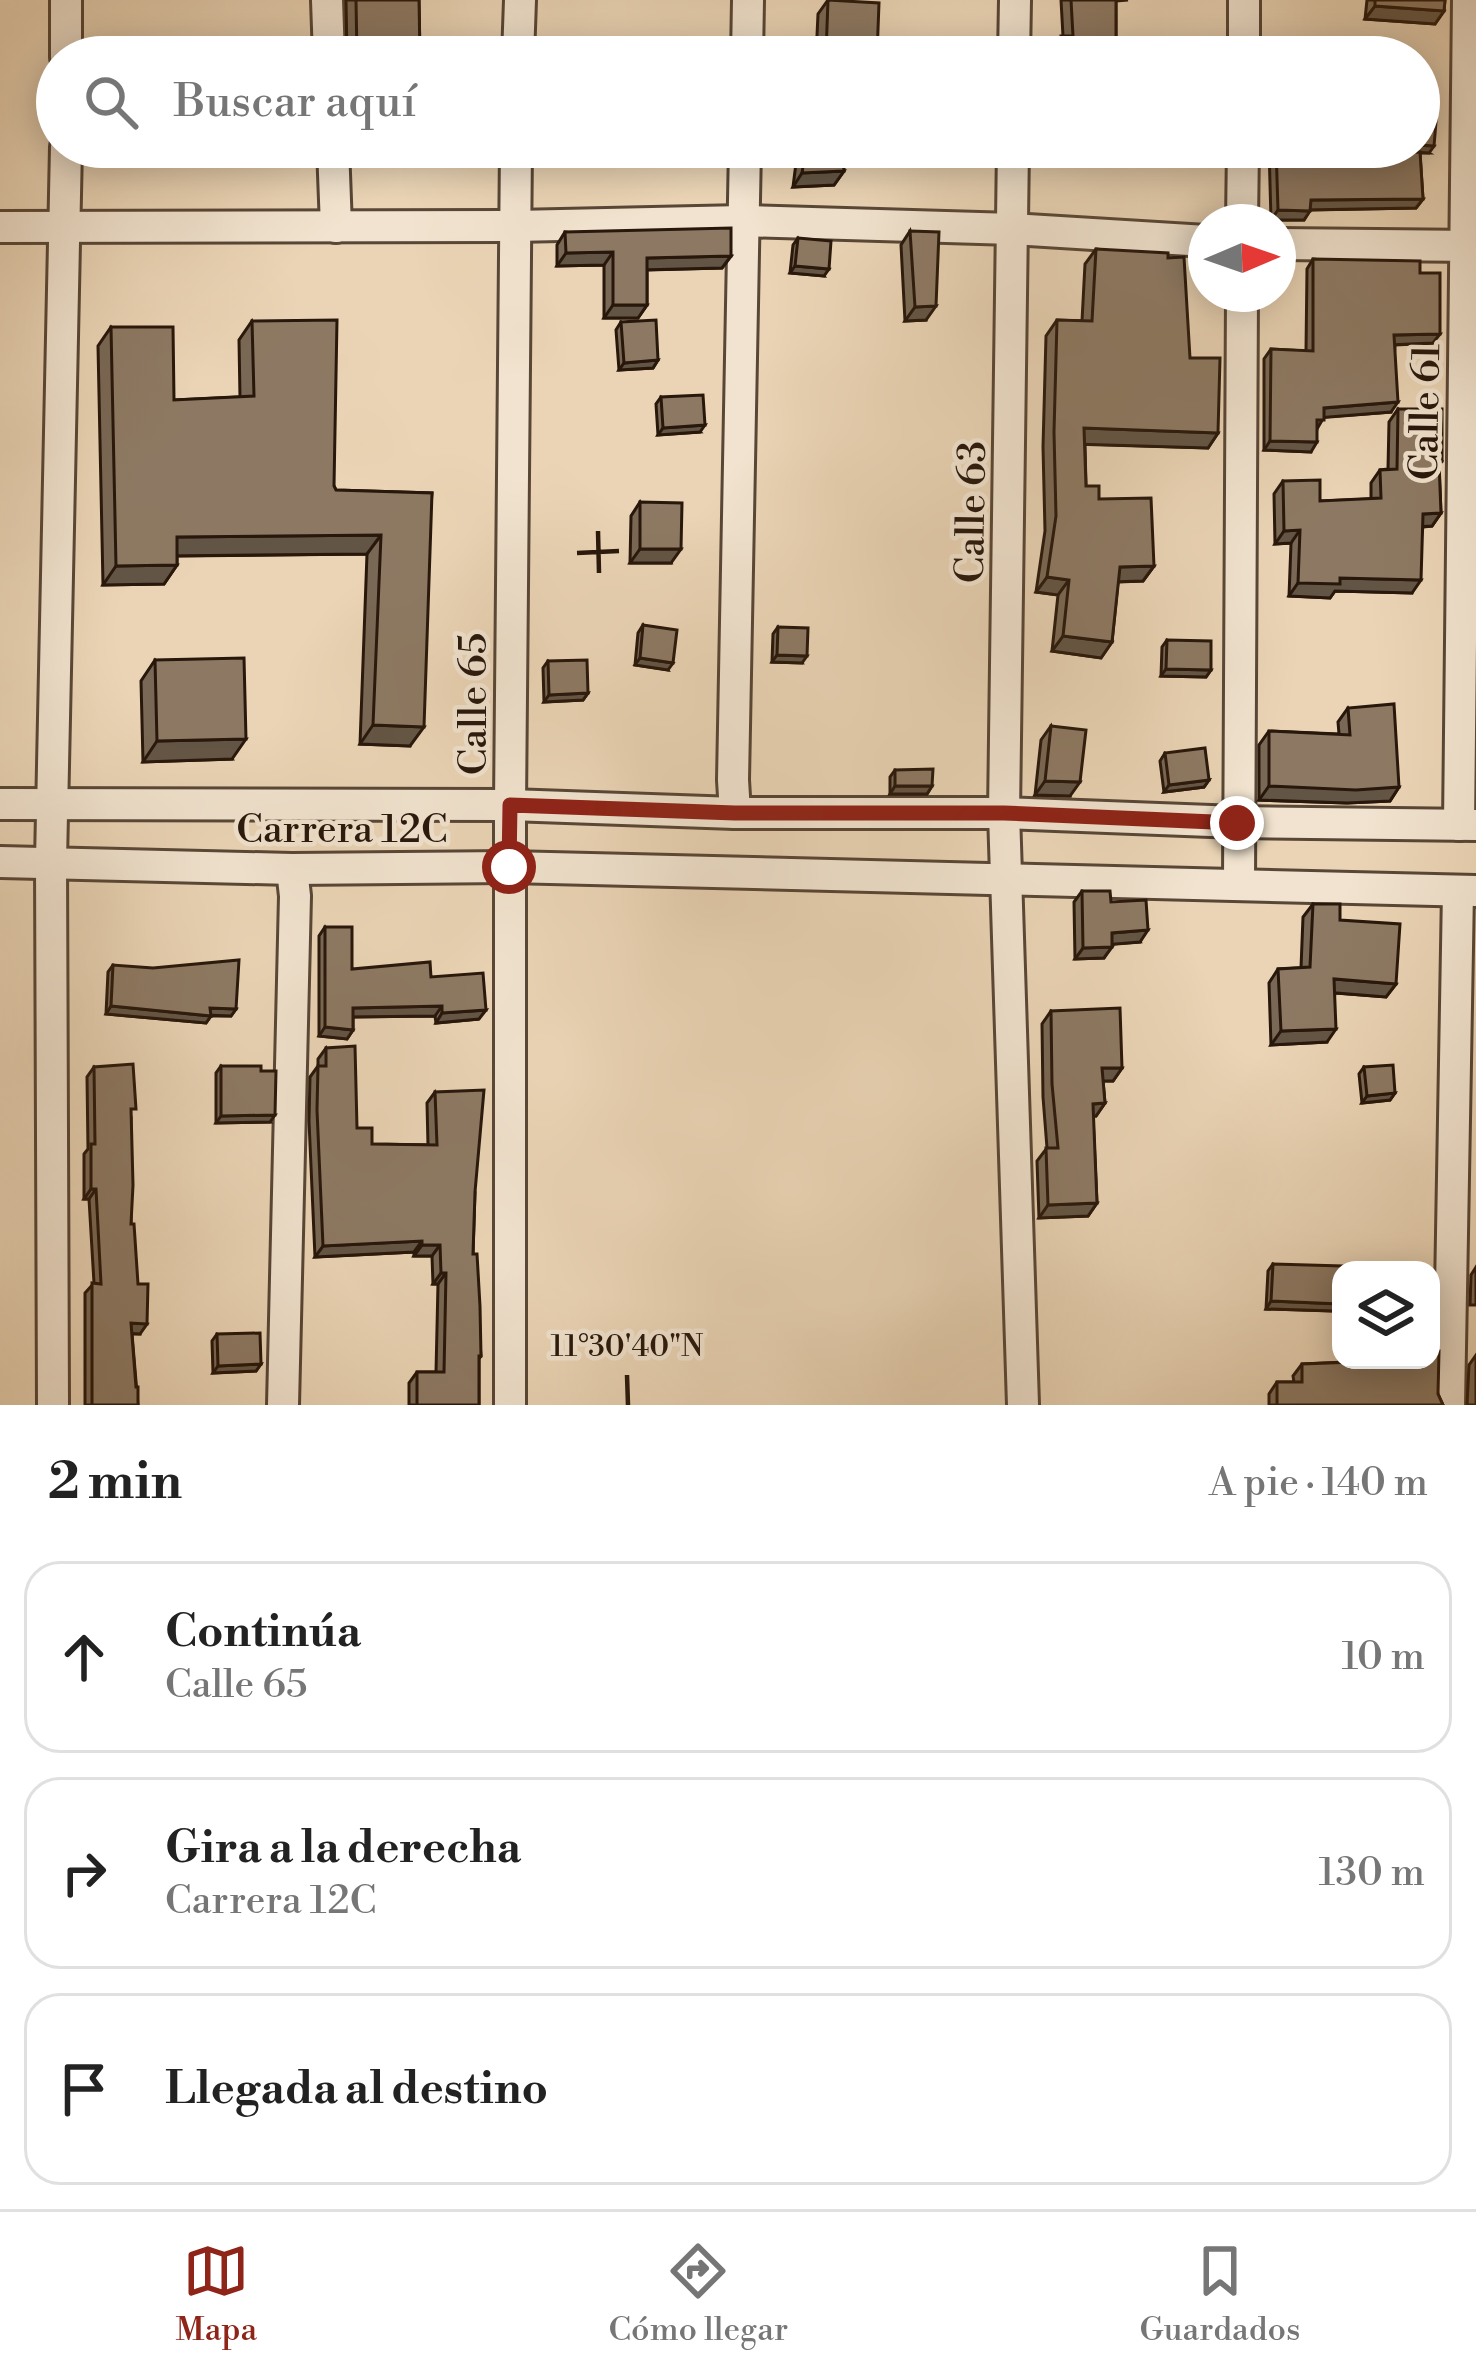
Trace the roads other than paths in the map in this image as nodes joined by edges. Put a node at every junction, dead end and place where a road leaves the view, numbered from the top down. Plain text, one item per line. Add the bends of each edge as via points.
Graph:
1 (66, 0) edge
2 (327, 0) edge
3 (520, 0) edge
4 (748, 0) edge
5 (1015, 0) edge
6 (1244, 0) edge
7 (1468, 0) edge
8 (66, 36) edge
9 (328, 36) edge
10 (519, 36) edge
11 (747, 36) edge
12 (1014, 36) edge
13 (1244, 36) edge
14 (66, 168) edge
15 (334, 168) edge
16 (515, 168) edge
17 (744, 168) edge
18 (1013, 168) edge
19 (1243, 168) edge
20 (1242, 204) edge
21 (743, 220) junction
22 (514, 226) junction
23 (0, 227) edge
24 (336, 227) junction
25 (66, 229) junction
26 (1012, 229) junction
27 (1188, 241) edge
28 (1296, 244) edge
29 (1471, 246) edge
30 (1242, 312) edge
31 (52, 803) junction
32 (0, 804) edge
33 (510, 805) junction
34 (735, 813) junction
35 (1004, 813) junction
36 (1237, 823) junction
37 (1468, 825) edge
38 (0, 862) edge
39 (51, 862) junction
40 (509, 867) junction
41 (292, 869) junction
42 (1005, 878) junction
43 (1239, 884) junction
44 (1467, 891) edge
45 (53, 1405) edge
46 (283, 1405) edge
47 (510, 1405) edge
48 (1023, 1405) edge
49 (1449, 1405) edge

1 - 8 street
2 - 9 street
3 - 10 street
4 - 11 street
5 - 12 street
6 - 13 street
7 - 29 street, Calle 61
14 - 25 street
15 - 24 street
16 - 22 street, Calle 65
17 - 21 street
18 - 26 street, Calle 63
19 - 20 street
21 - 22 street
21 - 26 street
21 - 34 street
22 - 24 street
22 - 33 street, Calle 65
23 - 25 street
24 - 25 street
25 - 31 street
26 - 27 street
26 - 35 street, Calle 63
28 - 29 street
29 - 37 street, Calle 61
30 - 36 street
31 - 32 street, Carrera 12C
31 - 33 street, Carrera 12C
31 - 39 street
33 - 34 street, Carrera 12C
33 - 40 street, Calle 65
34 - 35 street, Carrera 12C
35 - 36 street, Carrera 12C
35 - 42 street, Calle 63
36 - 37 street, Carrera 12C
36 - 43 street
38 - 39 street, Carrera 12C
39 - 41 street, Carrera 12C
39 - 45 street
40 - 41 street, Carrera 12C
40 - 42 street, Carrera 12C
40 - 47 street, Calle 65
41 - 46 street
42 - 43 street, Carrera 12C
42 - 48 street, Calle 63
43 - 44 street, Carrera 12C
44 - 49 street

